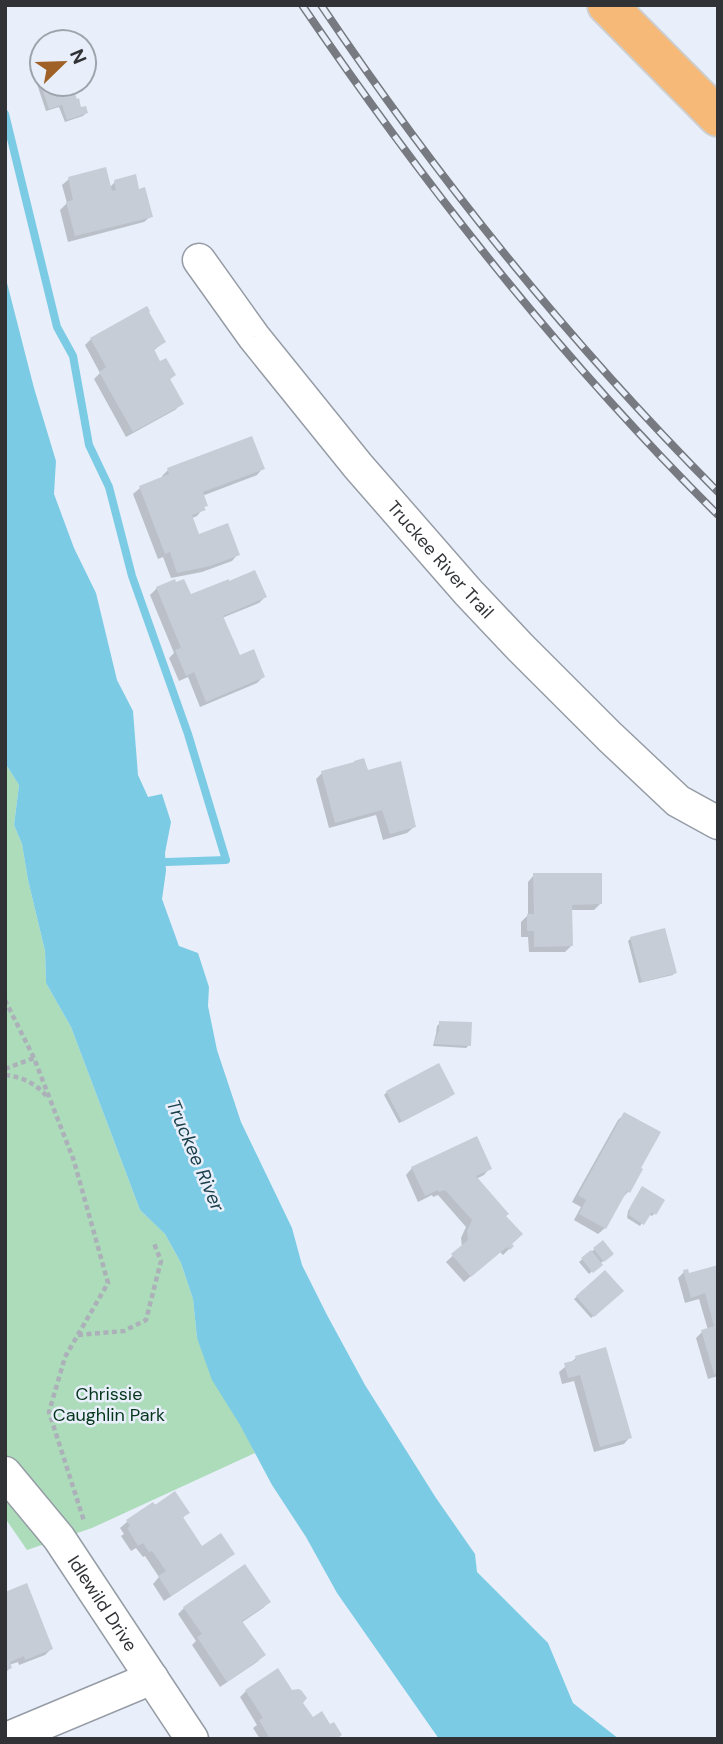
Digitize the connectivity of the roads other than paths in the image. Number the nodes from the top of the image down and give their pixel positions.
1 (607, 5) edge
2 (718, 117) edge
3 (199, 260) dead end
4 (718, 823) edge
5 (5, 1473) edge
6 (152, 1678) junction
7 (6, 1739) edge
8 (192, 1739) edge

1 - 2 main road
3 - 4 street, Truckee River Trail
5 - 6 street, Idlewild Drive
6 - 7 street
6 - 8 street, Idlewild Drive

